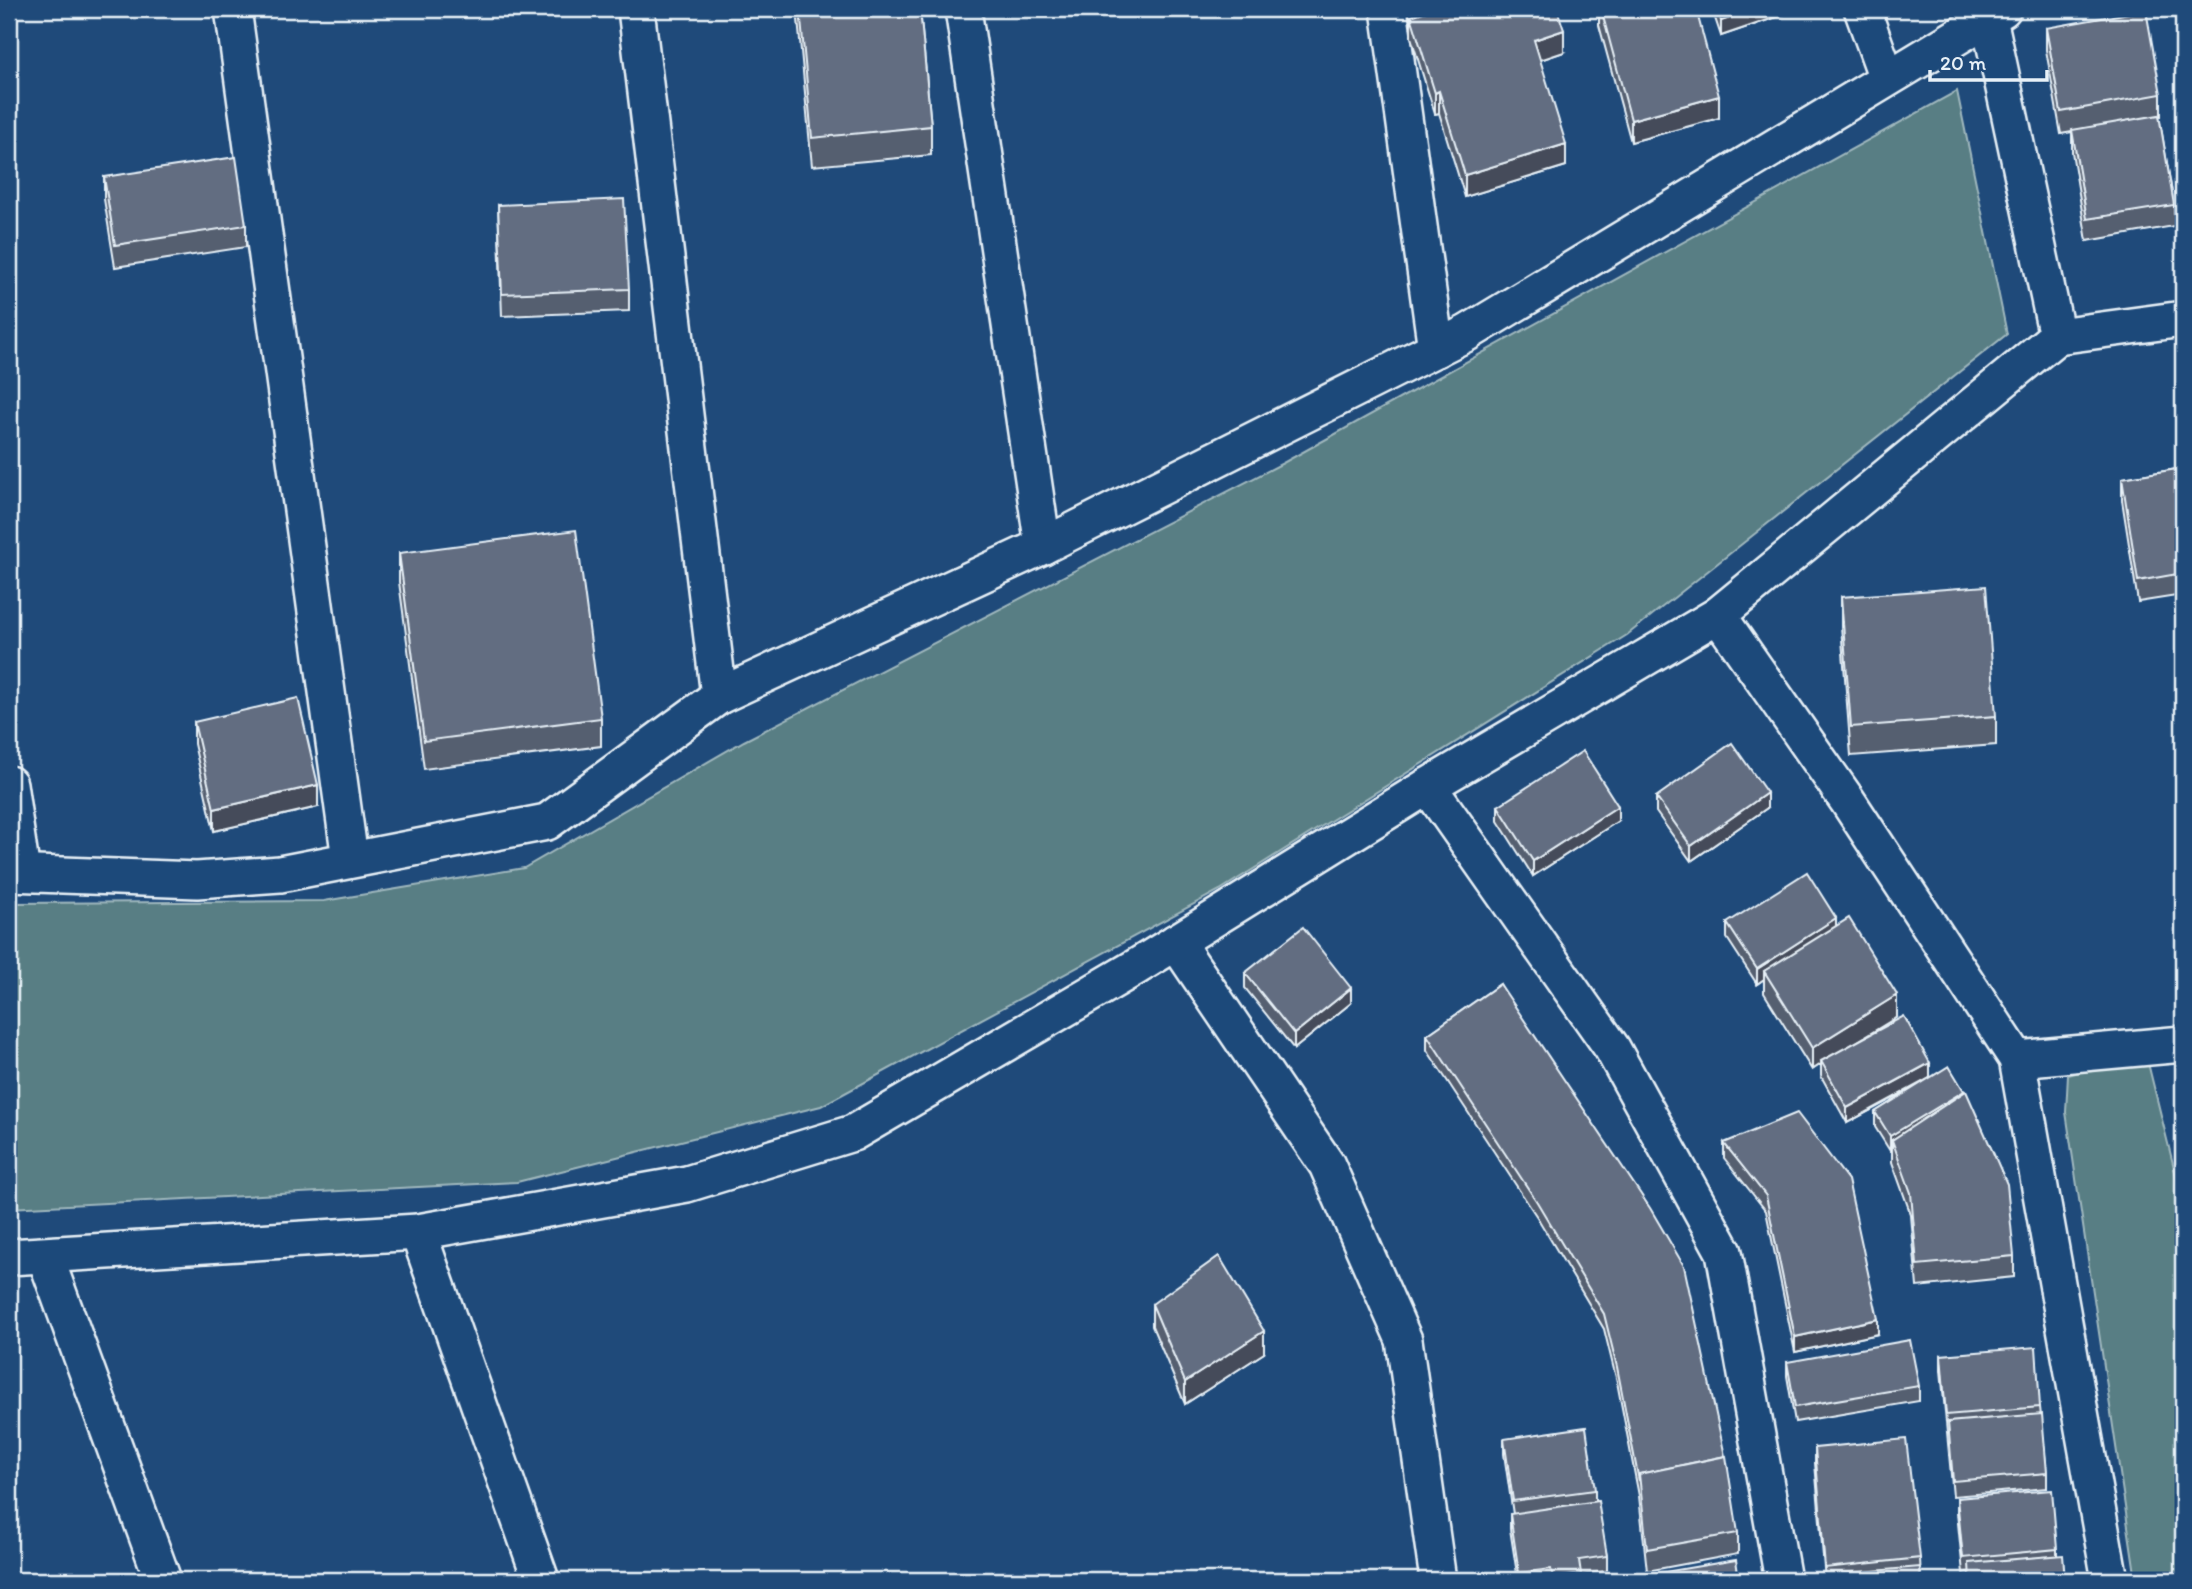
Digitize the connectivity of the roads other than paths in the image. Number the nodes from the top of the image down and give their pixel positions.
1 (233, 9) edge
2 (636, 9) edge
3 (963, 9) edge
4 (1862, 9) edge
5 (1993, 11) edge
6 (1400, 26) edge
7 (1887, 78) junction
8 (2183, 319) edge
9 (2057, 336) junction
10 (1436, 349) junction
11 (1043, 546) junction
12 (1718, 615) junction
13 (719, 696) junction
14 (9, 784) edge
15 (1428, 786) junction
16 (350, 859) junction
17 (15, 873) edge
18 (1177, 942) junction
19 (2183, 1044) edge
20 (2017, 1059) junction
21 (418, 1232) junction
22 (46, 1256) junction
23 (9, 1257) edge
24 (163, 1580) edge
25 (541, 1580) edge
26 (1438, 1580) edge
27 (1783, 1580) edge
28 (2110, 1580) edge

1 - 16 street
2 - 13 street
3 - 11 street
4 - 7 street
5 - 7 street
5 - 9 street
6 - 10 street
7 - 10 street
8 - 9 street
9 - 12 street
10 - 11 street
11 - 13 street
12 - 15 street
12 - 20 street
13 - 16 street
14 - 17 street
15 - 18 street
15 - 27 street
16 - 17 street
18 - 21 street
18 - 26 street
19 - 20 street
20 - 28 street
21 - 22 street
21 - 25 street
22 - 23 street
22 - 24 street

